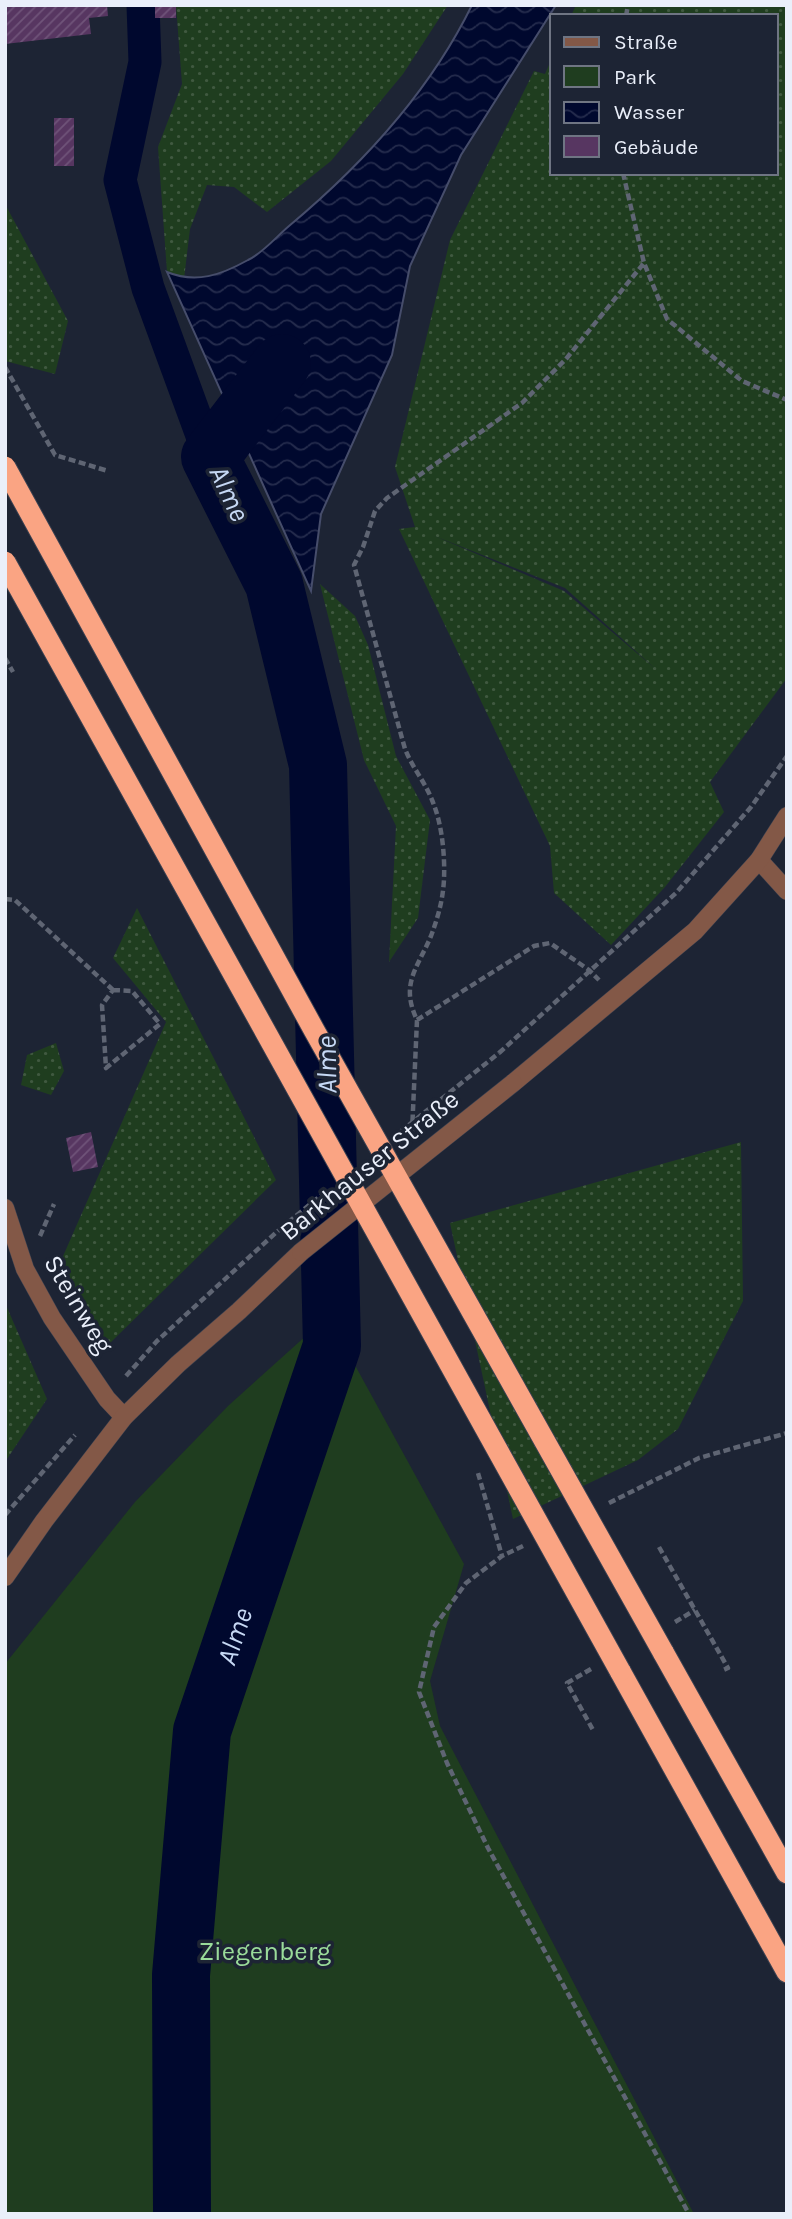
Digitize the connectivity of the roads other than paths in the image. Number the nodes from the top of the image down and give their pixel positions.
1 (5, 467) edge
2 (5, 562) edge
3 (787, 816) edge
4 (759, 860) junction
5 (787, 891) edge
6 (5, 1208) edge
7 (124, 1417) junction
8 (5, 1577) edge
9 (787, 1873) edge
10 (787, 1972) edge

1 - 9 highway, bridge
2 - 10 highway, bridge
3 - 4 street, Barkhauser Straße
4 - 5 street
4 - 7 street, Barkhauser Straße, bridge
6 - 7 street, Steinweg
7 - 8 street, Barkhauser Straße

